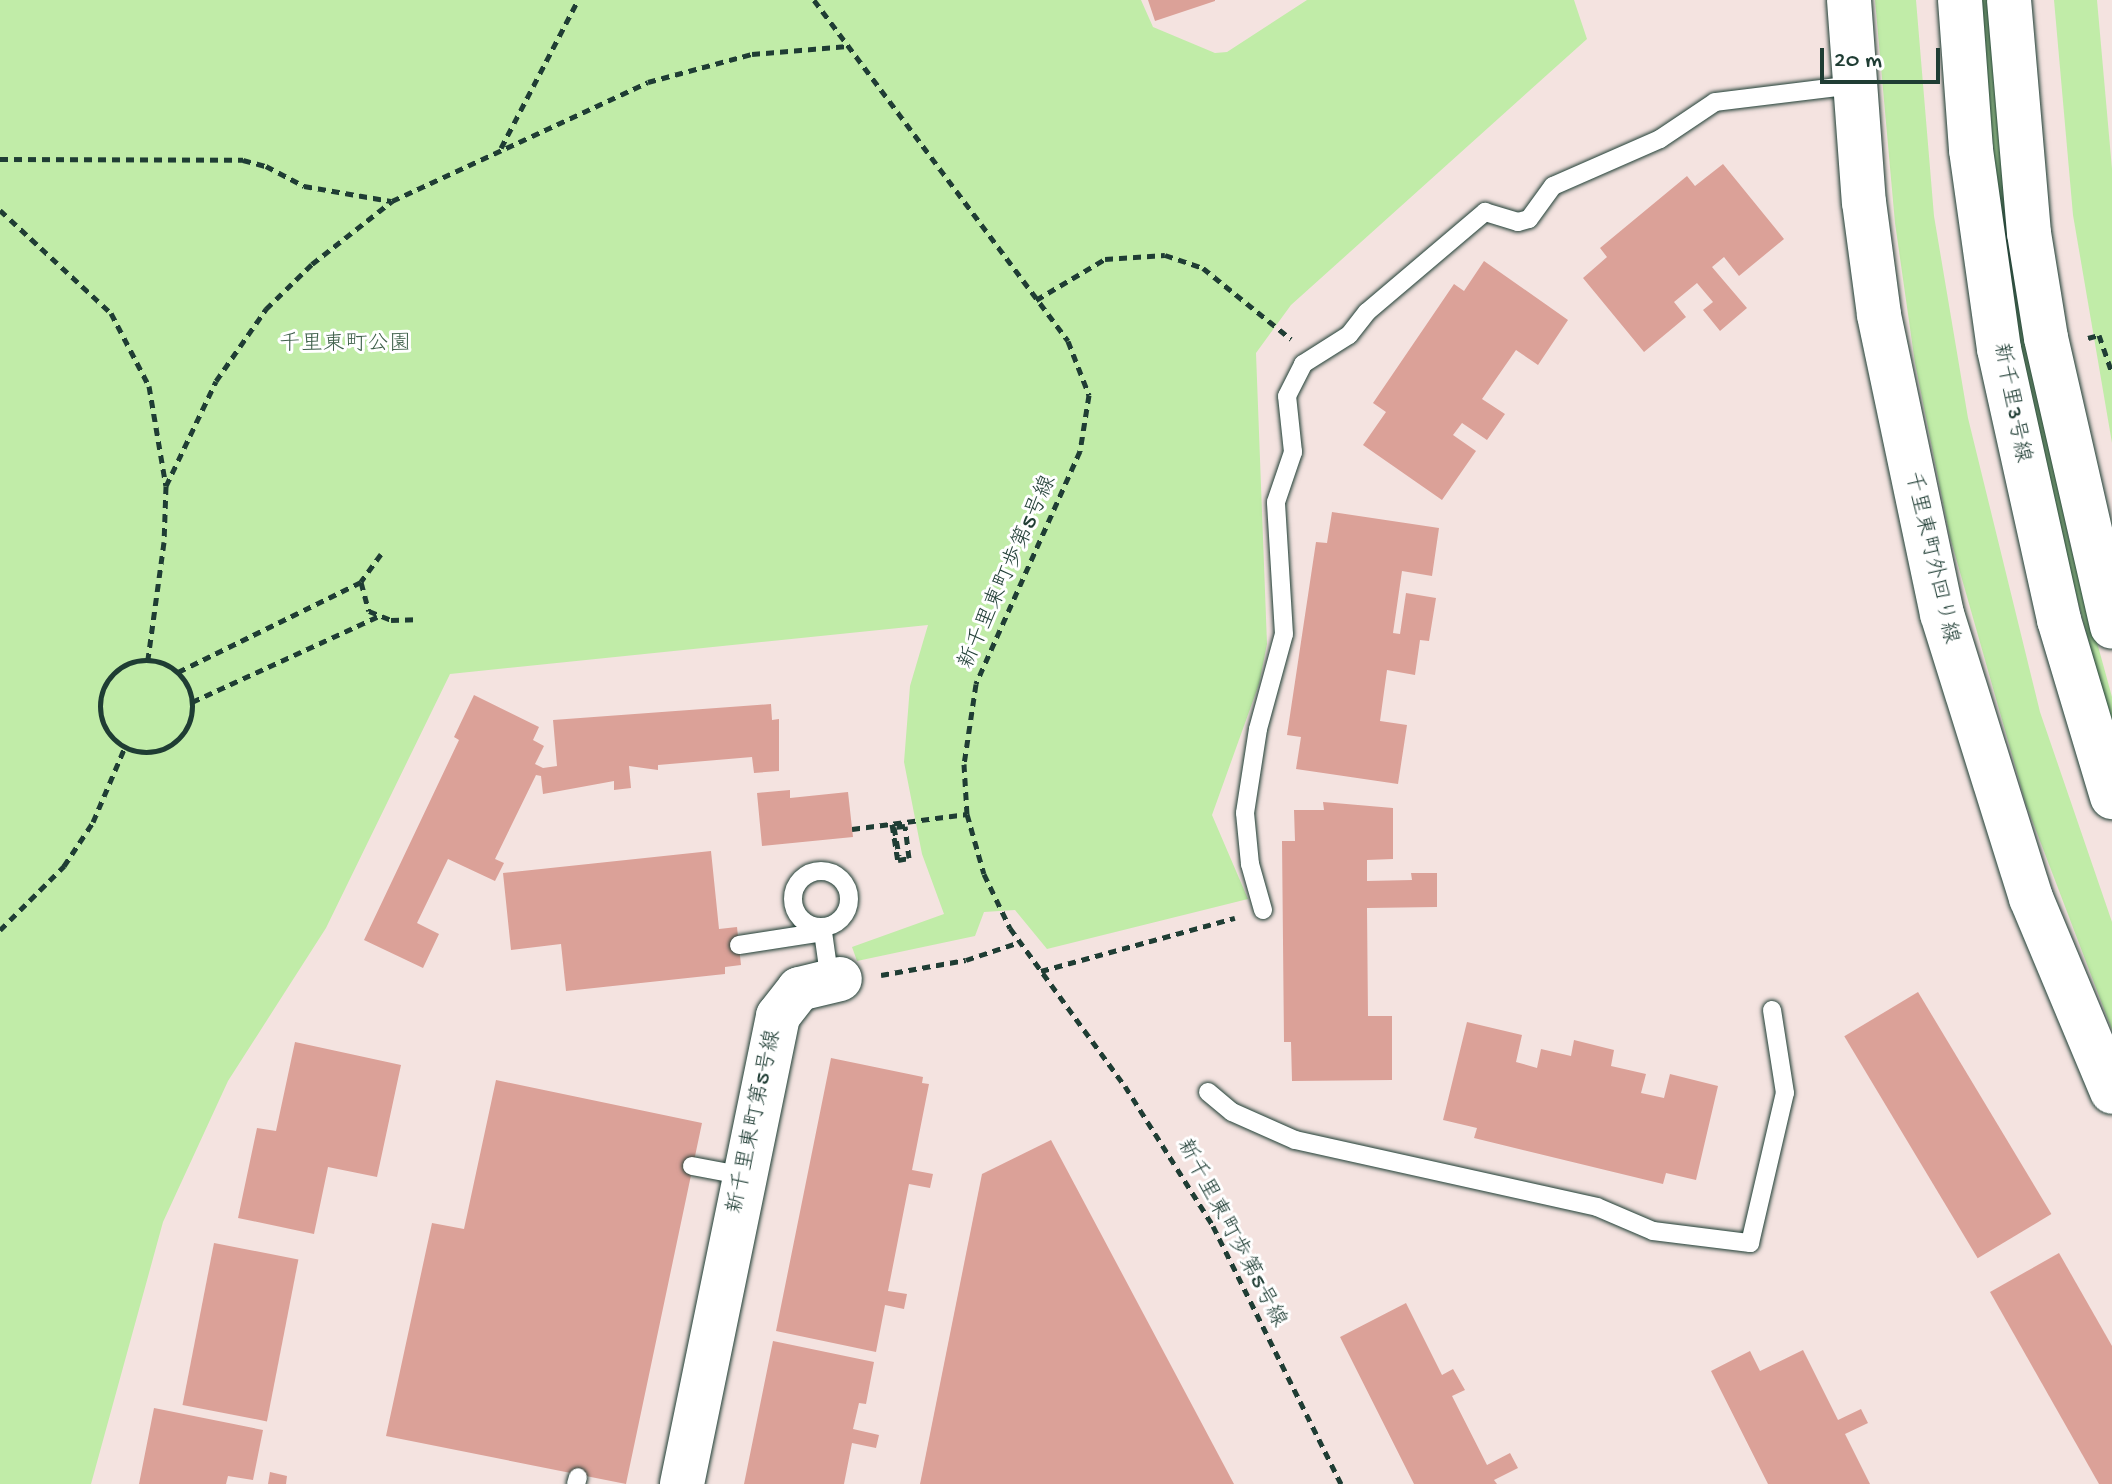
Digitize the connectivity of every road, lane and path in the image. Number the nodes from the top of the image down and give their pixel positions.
1 (578, 0) edge
2 (814, 0) edge
3 (1849, 0) edge
4 (1960, 0) edge
5 (2009, 0) edge
6 (848, 46) junction
7 (1853, 85) junction
8 (501, 148) junction
9 (0, 159) edge
10 (392, 201) junction
11 (0, 210) edge
12 (1036, 300) junction
13 (2101, 342) dead end
14 (1309, 356) junction
15 (2112, 372) edge
16 (166, 486) junction
17 (381, 554) dead end
18 (361, 582) junction
19 (377, 617) junction
20 (416, 619) dead end
21 (2112, 627) edge
22 (148, 659) junction
23 (178, 672) junction
24 (192, 702) junction
25 (125, 747) junction
26 (2112, 797) edge
27 (967, 814) junction
28 (892, 824) junction
29 (852, 829) dead end
30 (899, 856) dead end
31 (1263, 910) joint
32 (0, 930) edge
33 (1020, 942) junction
34 (739, 945) dead end
35 (1041, 971) junction
36 (835, 981) junction
37 (1772, 1010) dead end
38 (1208, 1092) dead end
39 (2112, 1092) edge
40 (692, 1166) dead end
41 (745, 1176) junction
42 (682, 1484) edge
43 (1341, 1484) edge

1 - 8 path
2 - 6 path, 新千里東町歩第5号線
3 - 7 street, 千里東町外回り線
4 - 26 street, 新千里3号線
5 - 21 street
6 - 8 path
6 - 12 path, 新千里東町歩第5号線
7 - 14 lane
7 - 39 street, 千里東町外回り線
8 - 10 path
9 - 10 path
10 - 16 path
11 - 16 path
12 - 14 path
12 - 27 path, 新千里東町歩第5号線
13 - 15 path
14 - 31 lane
16 - 22 path
17 - 18 path
18 - 19 path
18 - 23 path
19 - 20 path
19 - 24 path
22 - 23 path
22 - 25 path
23 - 24 path
24 - 25 path
25 - 32 path
27 - 28 path
27 - 33 path, 新千里東町歩第5号線
28 - 29 path
28 - 30 path
31 - 35 path
33 - 35 path, 新千里東町歩第5号線
33 - 36 path
34 - 36 lane
35 - 43 path, 新千里東町歩第5号線
36 - 41 street, 新千里東町第5号線
37 - 38 lane
40 - 41 lane
41 - 42 street, 新千里東町第5号線

